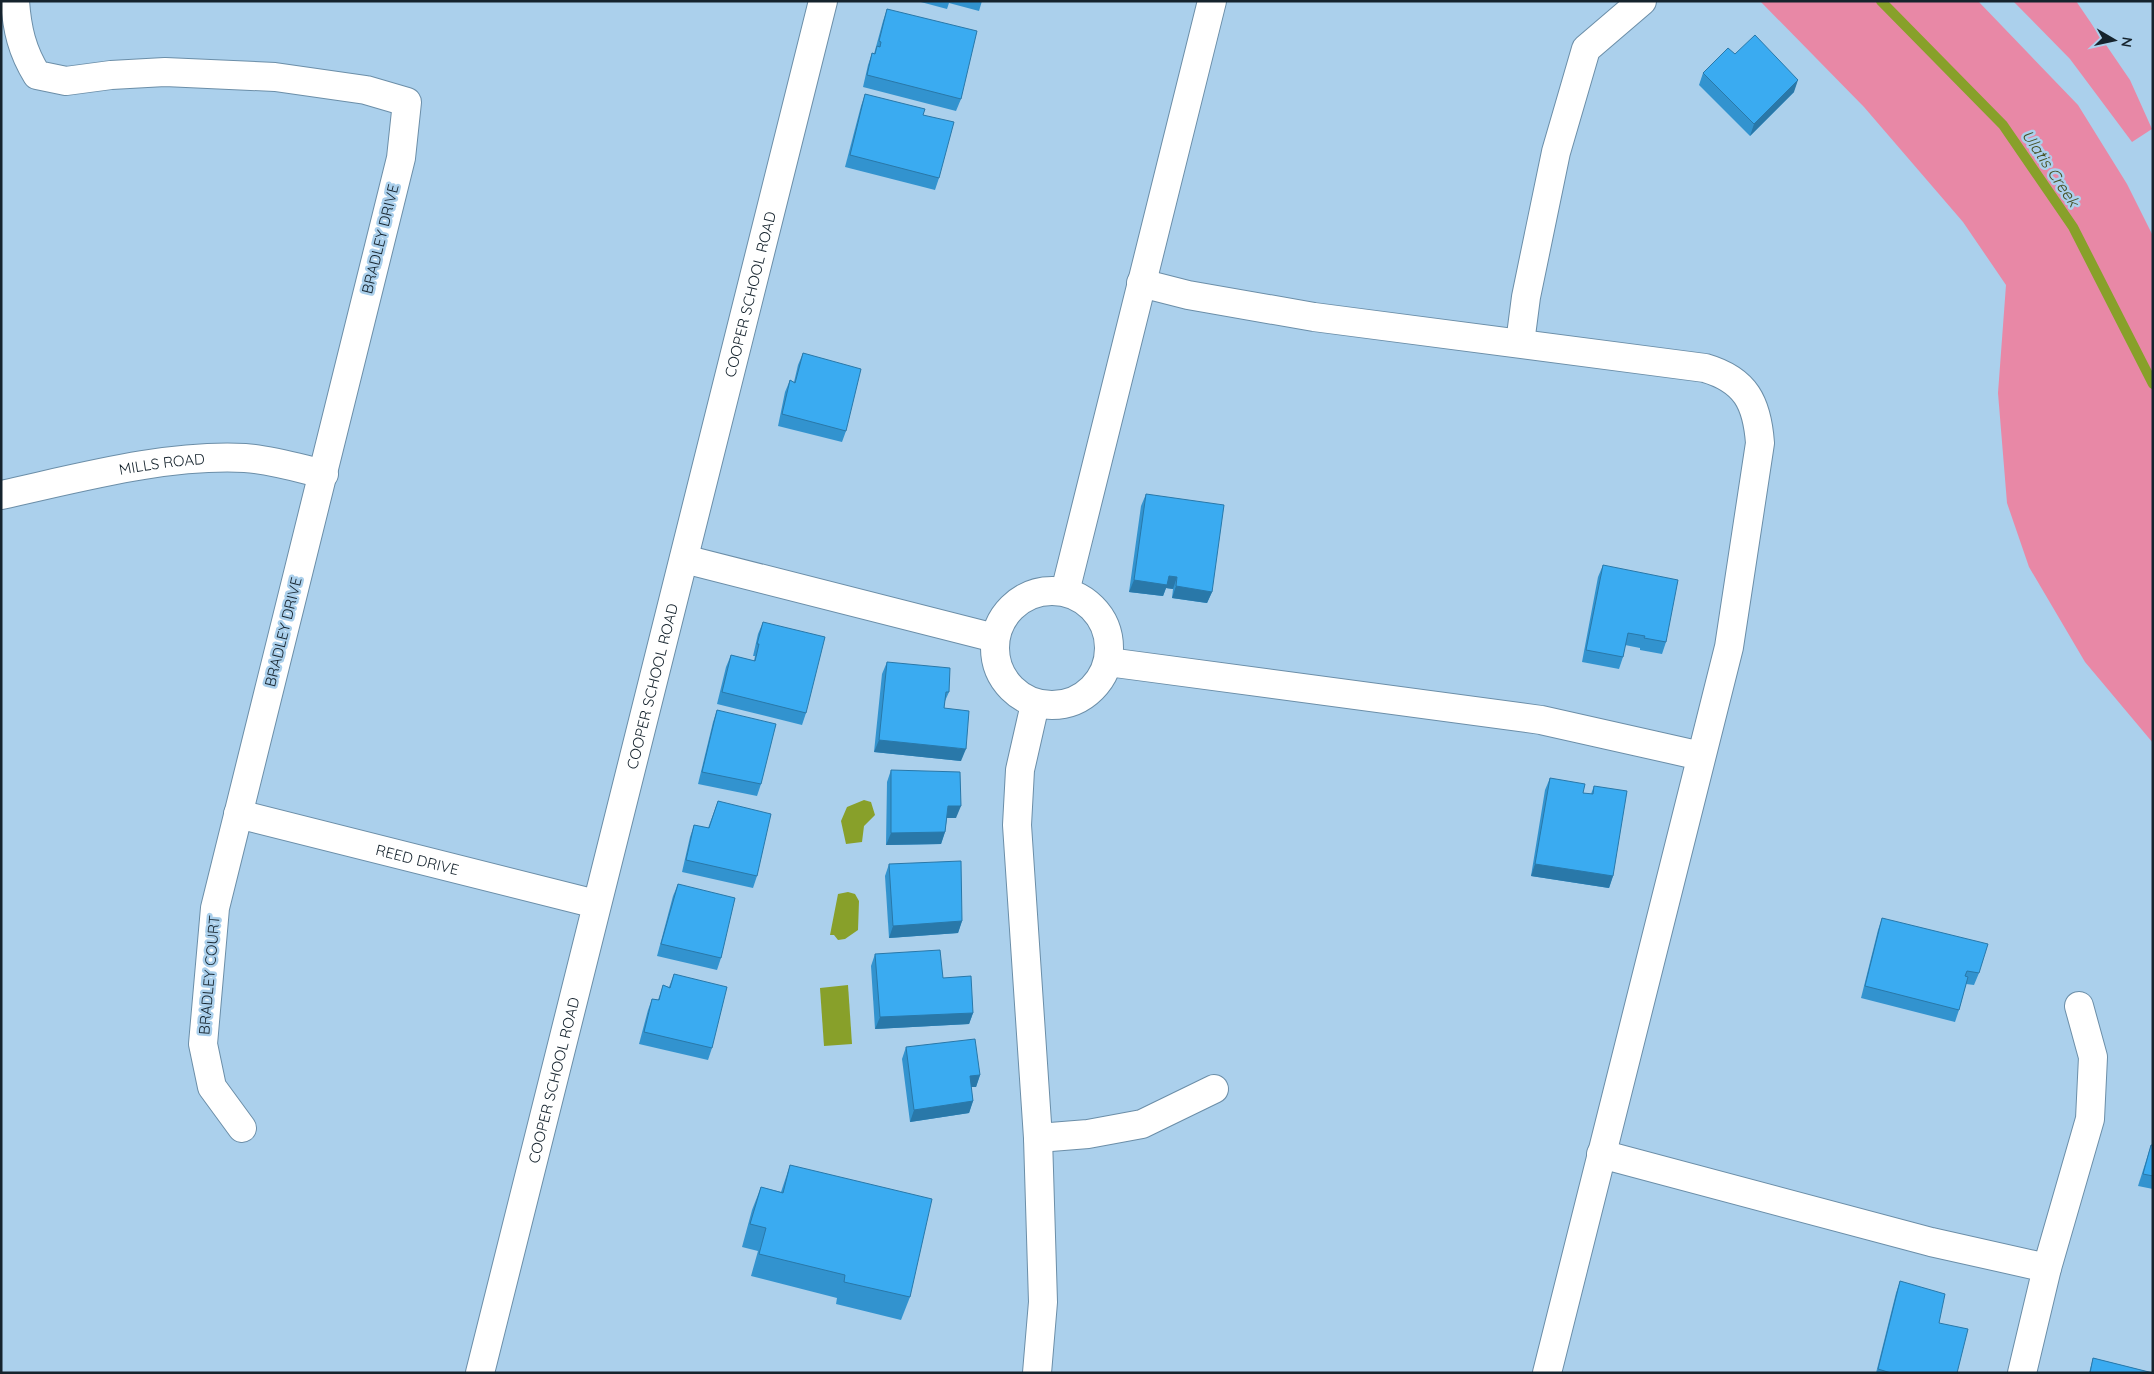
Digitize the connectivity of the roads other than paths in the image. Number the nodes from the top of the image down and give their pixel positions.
1 (14, 1) edge
2 (823, 1) edge
3 (1212, 1) edge
4 (1642, 1) edge
5 (1141, 283) junction
6 (1520, 343) junction
7 (324, 474) junction
8 (1, 495) edge
9 (684, 559) junction
10 (1064, 592) junction
11 (995, 638) junction
12 (1108, 662) junction
13 (1035, 704) junction
14 (1701, 756) junction
15 (238, 814) junction
16 (596, 904) junction
17 (2079, 1006) dead end
18 (1214, 1089) dead end
19 (242, 1128) dead end
20 (1038, 1138) junction
21 (1601, 1154) junction
22 (2047, 1268) junction
23 (480, 1373) edge
24 (1037, 1373) edge
25 (1547, 1373) edge
26 (2022, 1373) edge

1 - 7 street, BRADLEY DRIVE
2 - 9 street, COOPER SCHOOL ROAD
3 - 5 street
4 - 6 street
5 - 6 street
5 - 10 street
6 - 14 street
7 - 8 street, MILLS ROAD
7 - 15 street, BRADLEY DRIVE
9 - 11 street
9 - 16 street, COOPER SCHOOL ROAD
10 - 11 street
10 - 12 street
11 - 13 street
12 - 13 street
12 - 14 street
13 - 20 street
14 - 21 street
15 - 16 street, REED DRIVE
15 - 19 street, BRADLEY COURT
16 - 23 street, COOPER SCHOOL ROAD
17 - 22 street
18 - 20 street
20 - 24 street
21 - 22 street
21 - 25 street
22 - 26 street

